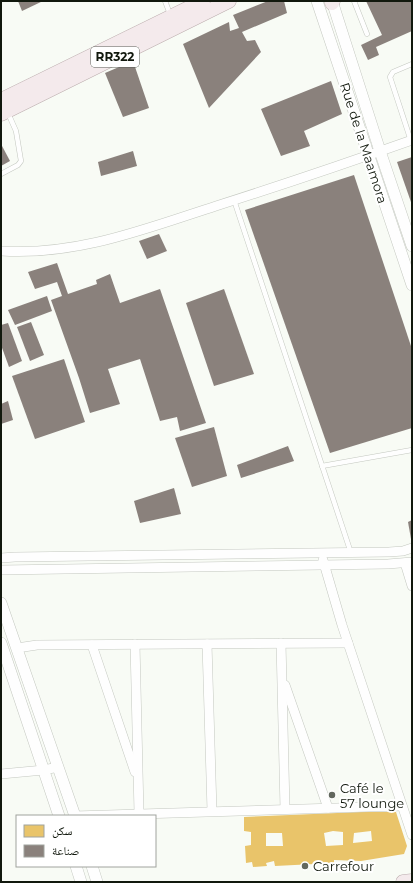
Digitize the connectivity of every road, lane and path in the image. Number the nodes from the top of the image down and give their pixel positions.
1 (164, 1) edge
2 (203, 1) edge
3 (229, 1) edge
4 (317, 1) edge
5 (354, 1) edge
6 (332, 2) edge
7 (170, 17) junction
8 (367, 34) dead end
9 (412, 64) edge
10 (3, 108) edge
11 (411, 140) edge
12 (380, 151) junction
13 (368, 155) junction
14 (1, 174) edge
15 (234, 200) junction
16 (412, 246) edge
17 (1, 251) edge
18 (410, 273) edge
19 (412, 285) edge
20 (412, 450) edge
21 (322, 466) junction
22 (412, 548) edge
23 (320, 553) junction
24 (351, 553) junction
25 (1, 558) edge
26 (408, 562) edge
27 (324, 565) junction
28 (1, 570) edge
29 (412, 586) edge
30 (1, 603) edge
31 (1, 642) edge
32 (15, 643) junction
33 (282, 643) junction
34 (348, 643) junction
35 (136, 644) junction
36 (207, 644) junction
37 (92, 645) junction
38 (282, 676) junction
39 (34, 696) junction
40 (21, 701) junction
41 (58, 767) junction
42 (44, 770) junction
43 (1, 774) edge
44 (138, 781) junction
45 (402, 806) junction
46 (328, 808) junction
47 (285, 809) junction
48 (212, 811) junction
49 (139, 813) junction
50 (59, 815) edge
51 (74, 815) edge
52 (96, 815) edge
53 (412, 835) edge
54 (76, 867) edge
55 (92, 867) edge
56 (412, 881) edge
57 (81, 882) edge
58 (97, 882) edge
59 (403, 882) edge

1 - 7 lane
2 - 7 main road, RR322
3 - 10 main road, RR322
4 - 13 street, Rue de la Maamora
5 - 8 lane
6 - 12 street, Rue de la Maamora
7 - 10 main road, RR322
9 - 11 lane
10 - 14 lane
11 - 12 street
12 - 13 street
12 - 16 street, Rue de la Maamora
13 - 15 street
13 - 18 street, Rue de la Maamora
15 - 17 street
15 - 21 lane
18 - 19 street, Rue de la Maamora
20 - 21 lane
21 - 24 lane
22 - 24 street
23 - 24 street
23 - 25 street
23 - 27 street
26 - 27 street
26 - 29 street
27 - 28 street
27 - 34 street
30 - 32 street
31 - 32 street
31 - 40 street
32 - 37 street
32 - 39 street
33 - 34 street
33 - 36 street
33 - 38 street
34 - 45 street
35 - 36 street
35 - 37 street
35 - 44 street
36 - 48 street
37 - 44 street
38 - 46 street
38 - 47 street
39 - 40 street
39 - 41 street
40 - 42 street
41 - 42 street
41 - 51 street
42 - 43 street
42 - 50 street
44 - 49 street
45 - 46 street
45 - 53 street
46 - 47 street
47 - 48 street
48 - 49 street
49 - 52 street
54 - 57 street
55 - 58 street
56 - 59 main road

